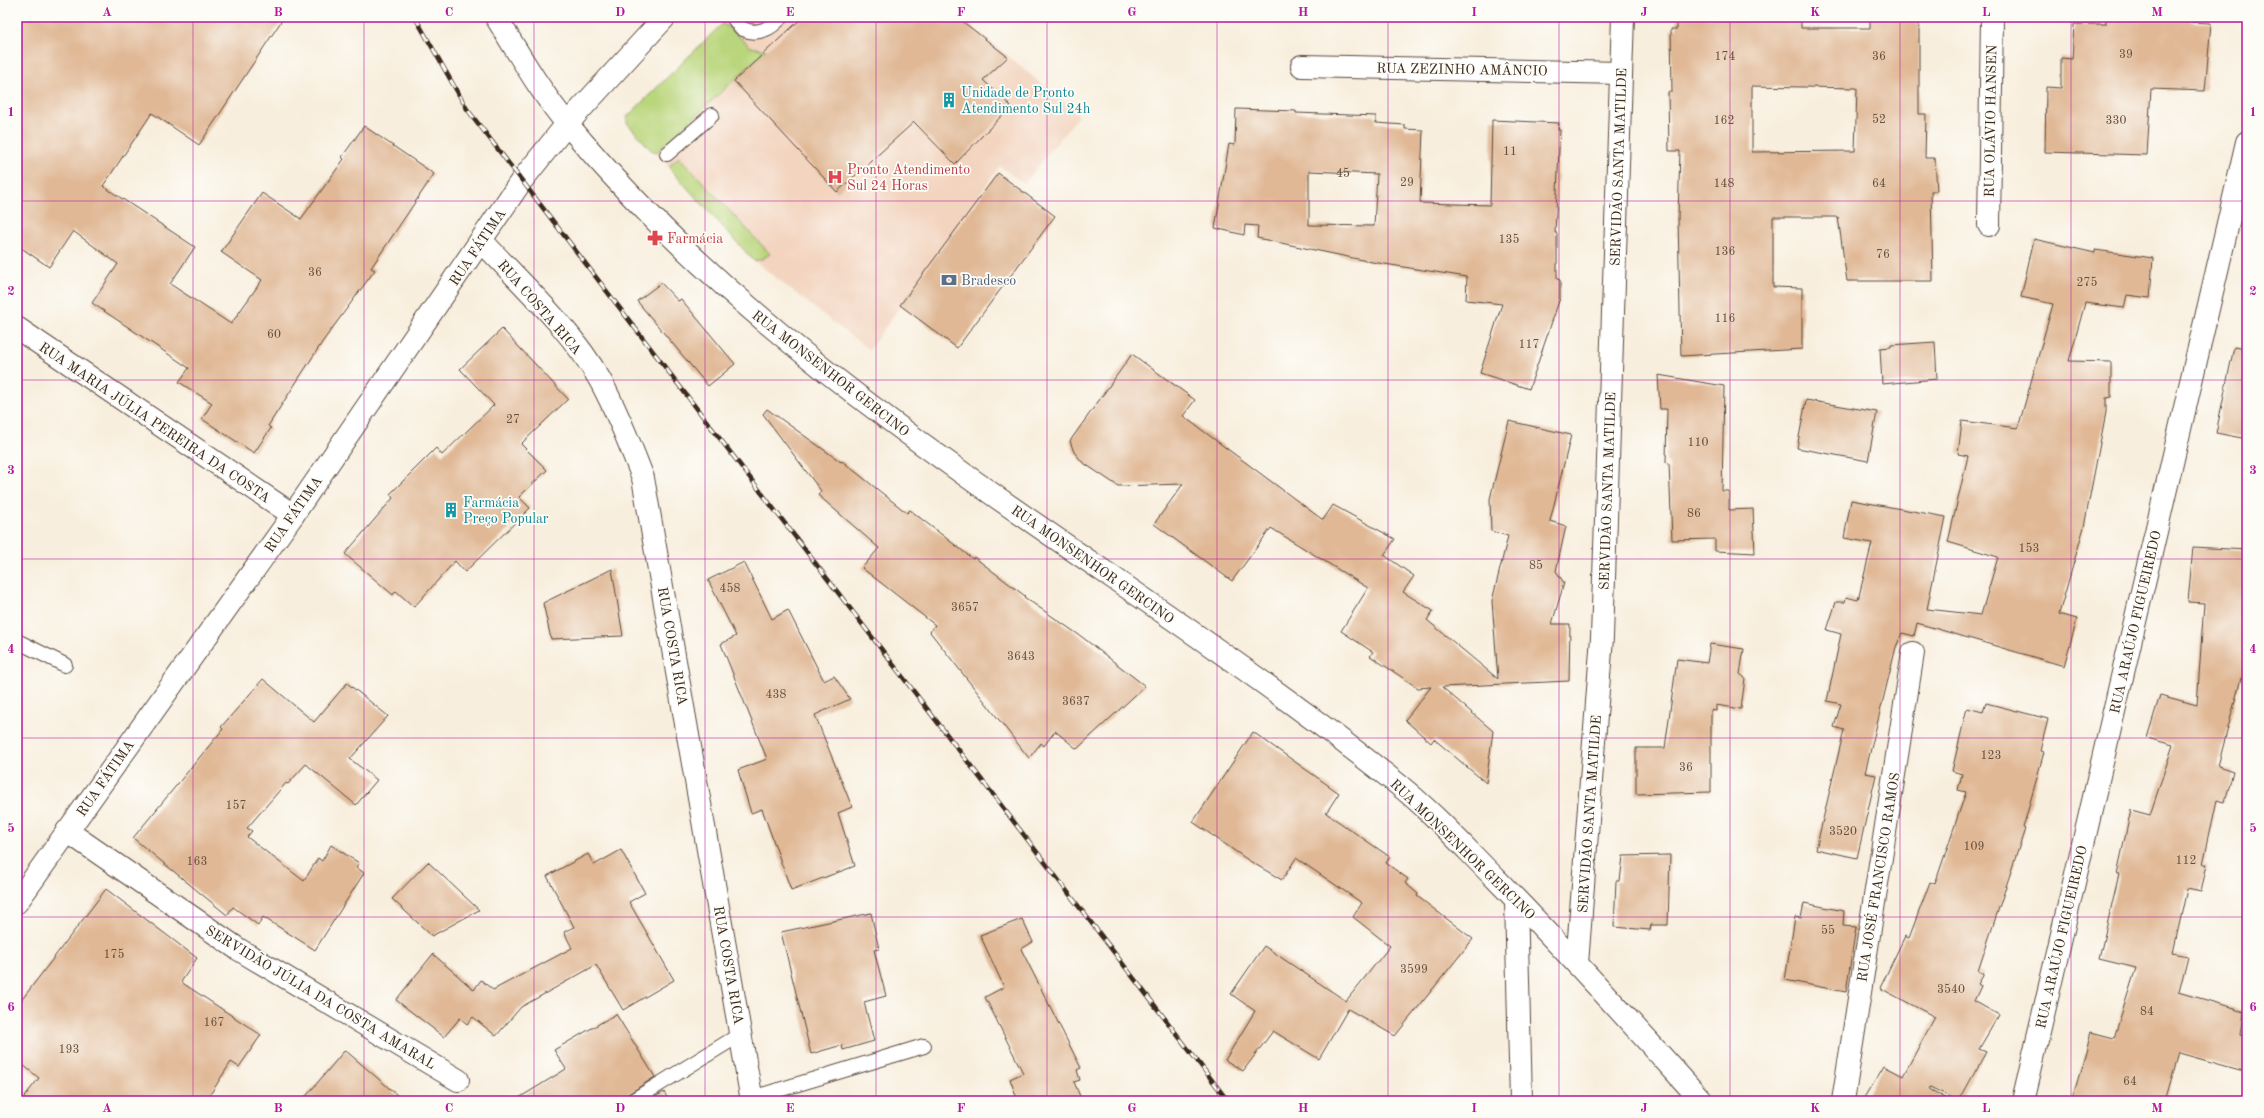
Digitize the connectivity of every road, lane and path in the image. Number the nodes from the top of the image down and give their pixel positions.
1 (496, 17) edge
2 (665, 17) edge
3 (732, 17) edge
4 (781, 17) edge
5 (1623, 17) edge
6 (1992, 17) edge
7 (1302, 66) dead end
8 (1621, 73) junction
9 (712, 115) dead end
10 (567, 124) junction
11 (2247, 142) edge
12 (667, 154) dead end
13 (1989, 225) dead end
14 (481, 240) junction
15 (17, 328) edge
16 (293, 515) junction
17 (17, 641) edge
18 (1913, 653) dead end
19 (65, 665) dead end
20 (67, 831) junction
21 (1516, 900) junction
22 (17, 902) edge
23 (1577, 964) junction
24 (741, 1034) junction
25 (924, 1046) dead end
26 (458, 1080) dead end
27 (752, 1100) edge
28 (632, 1101) edge
29 (1521, 1101) edge
30 (1702, 1101) edge
31 (1844, 1101) edge
32 (2023, 1101) edge

1 - 10 street, RUA MONSENHOR GERCINO
2 - 10 street, RUA FÁTIMA
3 - 4 lane
5 - 8 street, SERVIDÃO SANTA MATILDE
6 - 13 street, RUA OLÁVIO HANSEN
7 - 8 street, RUA ZEZINHO AMÂNCIO
8 - 23 street, SERVIDÃO SANTA MATILDE
9 - 12 lane
10 - 14 street, RUA FÁTIMA
10 - 21 street, RUA MONSENHOR GERCINO
11 - 32 street, RUA ARAÚJO FIGUEIREDO
14 - 16 street, RUA FÁTIMA
14 - 24 street, RUA COSTA RICA
15 - 16 street, RUA MARIA JÚLIA PEREIRA DA COSTA
16 - 20 street, RUA FÁTIMA
17 - 19 lane
18 - 31 street, RUA JOSÉ FRANCISCO RAMOS
20 - 22 street, RUA FÁTIMA
20 - 26 street, SERVIDÃO JÚLIA DA COSTA AMARAL
21 - 23 street, RUA MONSENHOR GERCINO
21 - 29 street
23 - 30 street, RUA MONSENHOR GERCINO
24 - 27 street, RUA COSTA RICA
24 - 28 lane
25 - 27 lane

